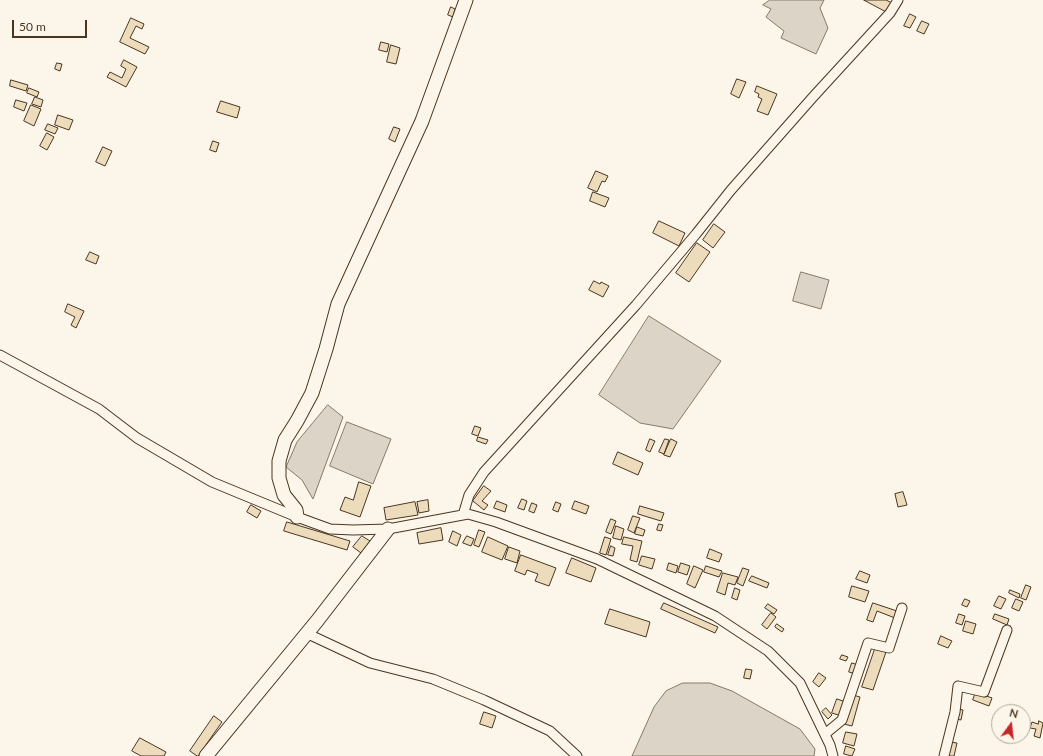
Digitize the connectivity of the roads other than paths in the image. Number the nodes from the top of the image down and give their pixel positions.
1 (466, 0) edge
2 (898, 0) edge
3 (0, 355) edge
4 (463, 515) junction
5 (297, 517) junction
6 (388, 529) junction
7 (902, 608) dead end
8 (1007, 630) dead end
9 (306, 633) junction
10 (825, 734) junction
11 (206, 756) edge
12 (578, 756) edge
13 (833, 756) edge
14 (944, 756) edge

1 - 5 street
2 - 4 street
3 - 5 street
4 - 6 street
4 - 10 street
5 - 6 street
6 - 9 street
7 - 10 street
8 - 14 street
9 - 11 street
9 - 12 street
10 - 13 street

